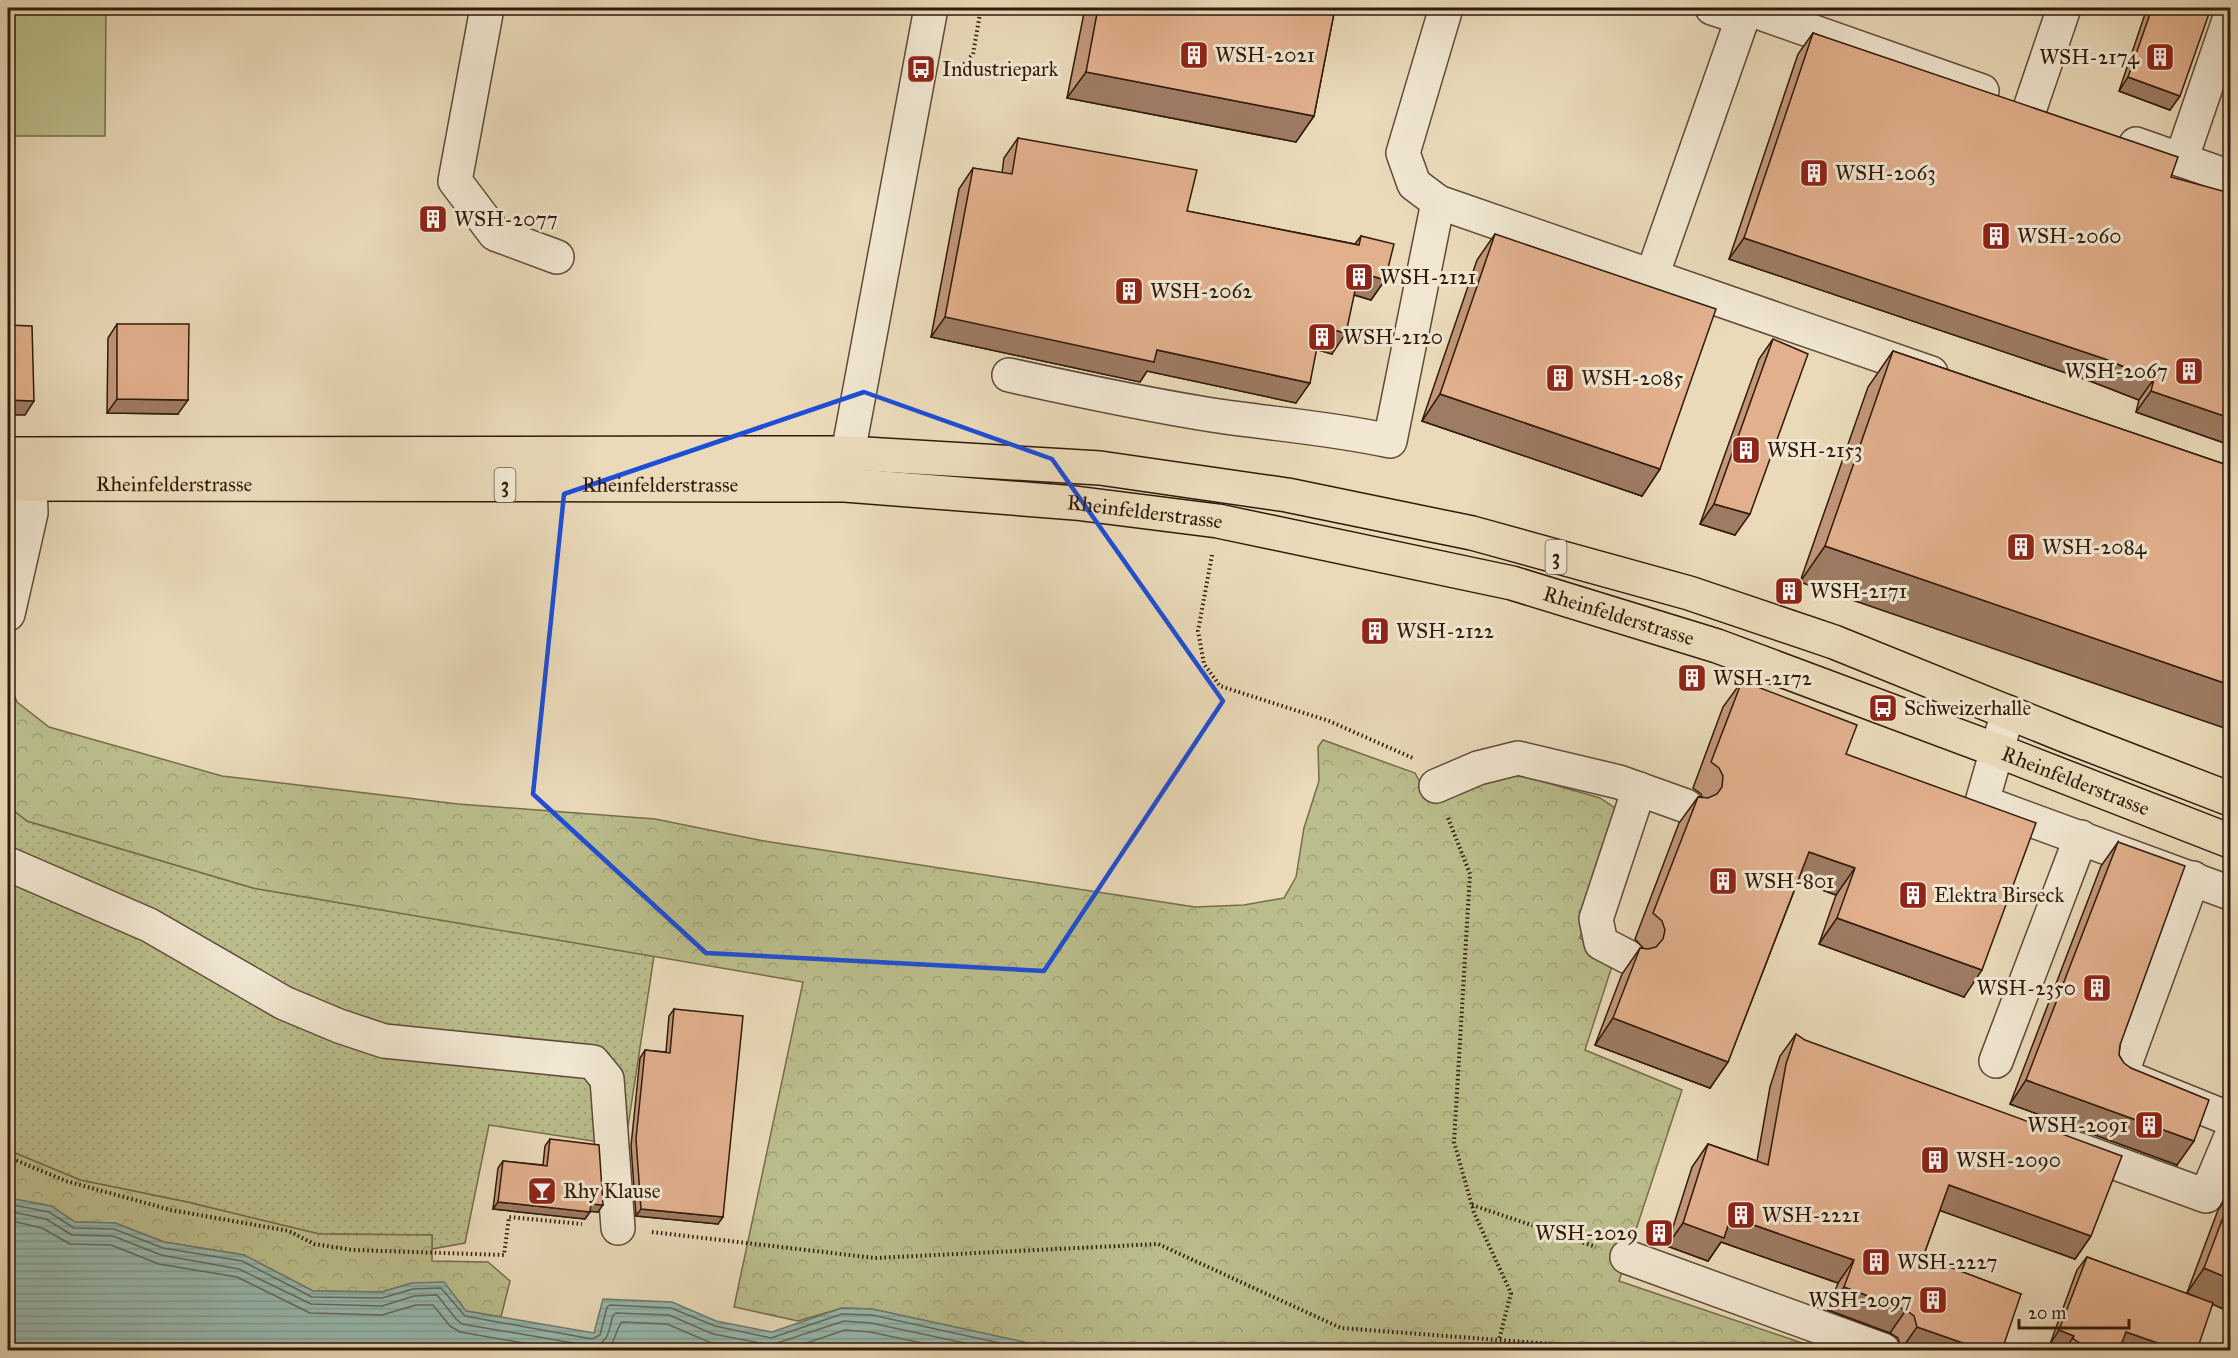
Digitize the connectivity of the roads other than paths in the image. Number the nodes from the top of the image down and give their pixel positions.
1 (487, 8) edge
2 (931, 8) edge
3 (1446, 8) edge
4 (1712, 8) edge
5 (2064, 8) edge
6 (1745, 11) edge
7 (2230, 17) edge
8 (2030, 108) junction
9 (2062, 119) edge
10 (2106, 134) edge
11 (2181, 160) junction
12 (2230, 177) edge
13 (1438, 202) junction
14 (557, 257) dead end
15 (1653, 276) junction
16 (1009, 375) dead end
17 (1956, 382) edge
18 (848, 453) junction
19 (8, 454) edge
20 (19, 484) edge
21 (844, 485) junction
22 (8, 614) edge
23 (2008, 712) junction
24 (1996, 750) junction
25 (1436, 786) road end
26 (1639, 789) junction
27 (2230, 799) edge
28 (1686, 806) dead end
29 (2081, 837) junction
30 (2230, 841) edge
31 (8, 864) edge
32 (2193, 878) junction
33 (2230, 893) edge
34 (1628, 957) dead end
35 (1996, 1061) dead end
36 (2230, 1119) edge
37 (2050, 1139) edge
38 (2230, 1139) edge
39 (618, 1228) road end
40 (1627, 1257) road end
41 (1883, 1350) edge

1 - 14 street
2 - 18 street
3 - 13 street
4 - 6 street
5 - 8 street
6 - 8 street
6 - 15 street
7 - 11 street
8 - 9 street
10 - 11 street
11 - 12 street
13 - 15 street
13 - 16 street
15 - 17 street
18 - 19 main road, Rheinfelderstrasse / 3
18 - 21 street
18 - 23 main road, Rheinfelderstrasse / 3
20 - 21 main road, Rheinfelderstrasse / 3
20 - 22 street
21 - 24 main road, Rheinfelderstrasse / 3
23 - 24 street
23 - 27 main road, Rheinfelderstrasse / 3
24 - 29 street
24 - 30 main road, Rheinfelderstrasse / 3
25 - 26 street
26 - 28 street
26 - 34 street
29 - 32 street
29 - 35 street
31 - 39 street
32 - 33 street
32 - 36 street
37 - 38 street
40 - 41 street

